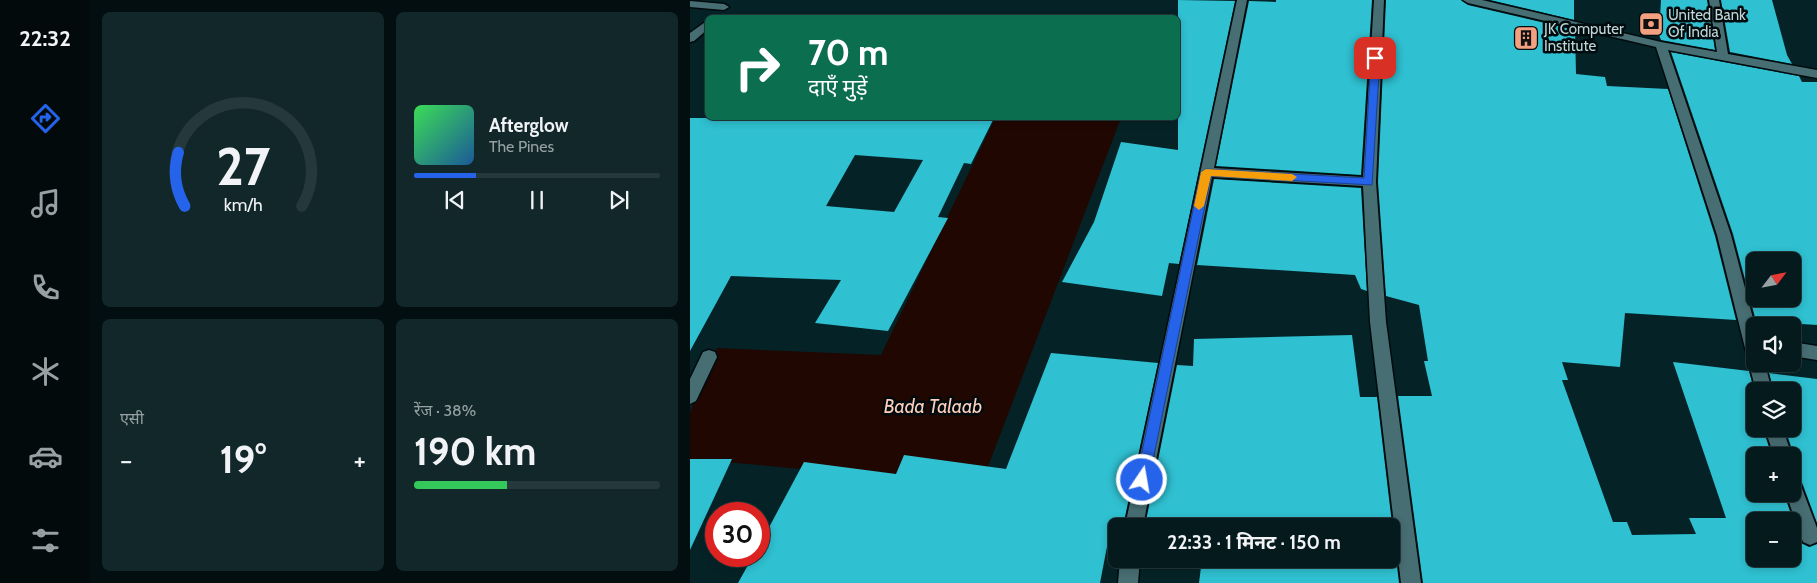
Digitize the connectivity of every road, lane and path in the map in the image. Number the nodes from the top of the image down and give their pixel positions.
1 (1242, 0) edge
2 (1379, 0) edge
3 (1468, 0) edge
4 (1714, 0) edge
5 (728, 3) edge
6 (690, 4) edge
7 (716, 15) edge
8 (705, 25) edge
9 (690, 39) edge
10 (1661, 45) junction
11 (1723, 56) junction
12 (1817, 74) edge
13 (1206, 172) junction
14 (1369, 182) junction
15 (1746, 317) edge
16 (1801, 350) edge
17 (1817, 353) edge
18 (709, 357) dead end
19 (690, 396) edge
20 (1798, 502) edge
21 (1136, 518) edge
22 (1810, 535) dead end
23 (1129, 568) edge
24 (1128, 583) edge
25 (1411, 583) edge

1 - 13 street
2 - 14 street
3 - 10 street
4 - 11 street
5 - 6 street
5 - 7 street
8 - 9 street
10 - 11 street
10 - 15 street
11 - 12 street
13 - 14 street
13 - 21 street
14 - 25 street
16 - 17 street
18 - 19 street
20 - 22 street
23 - 24 street

